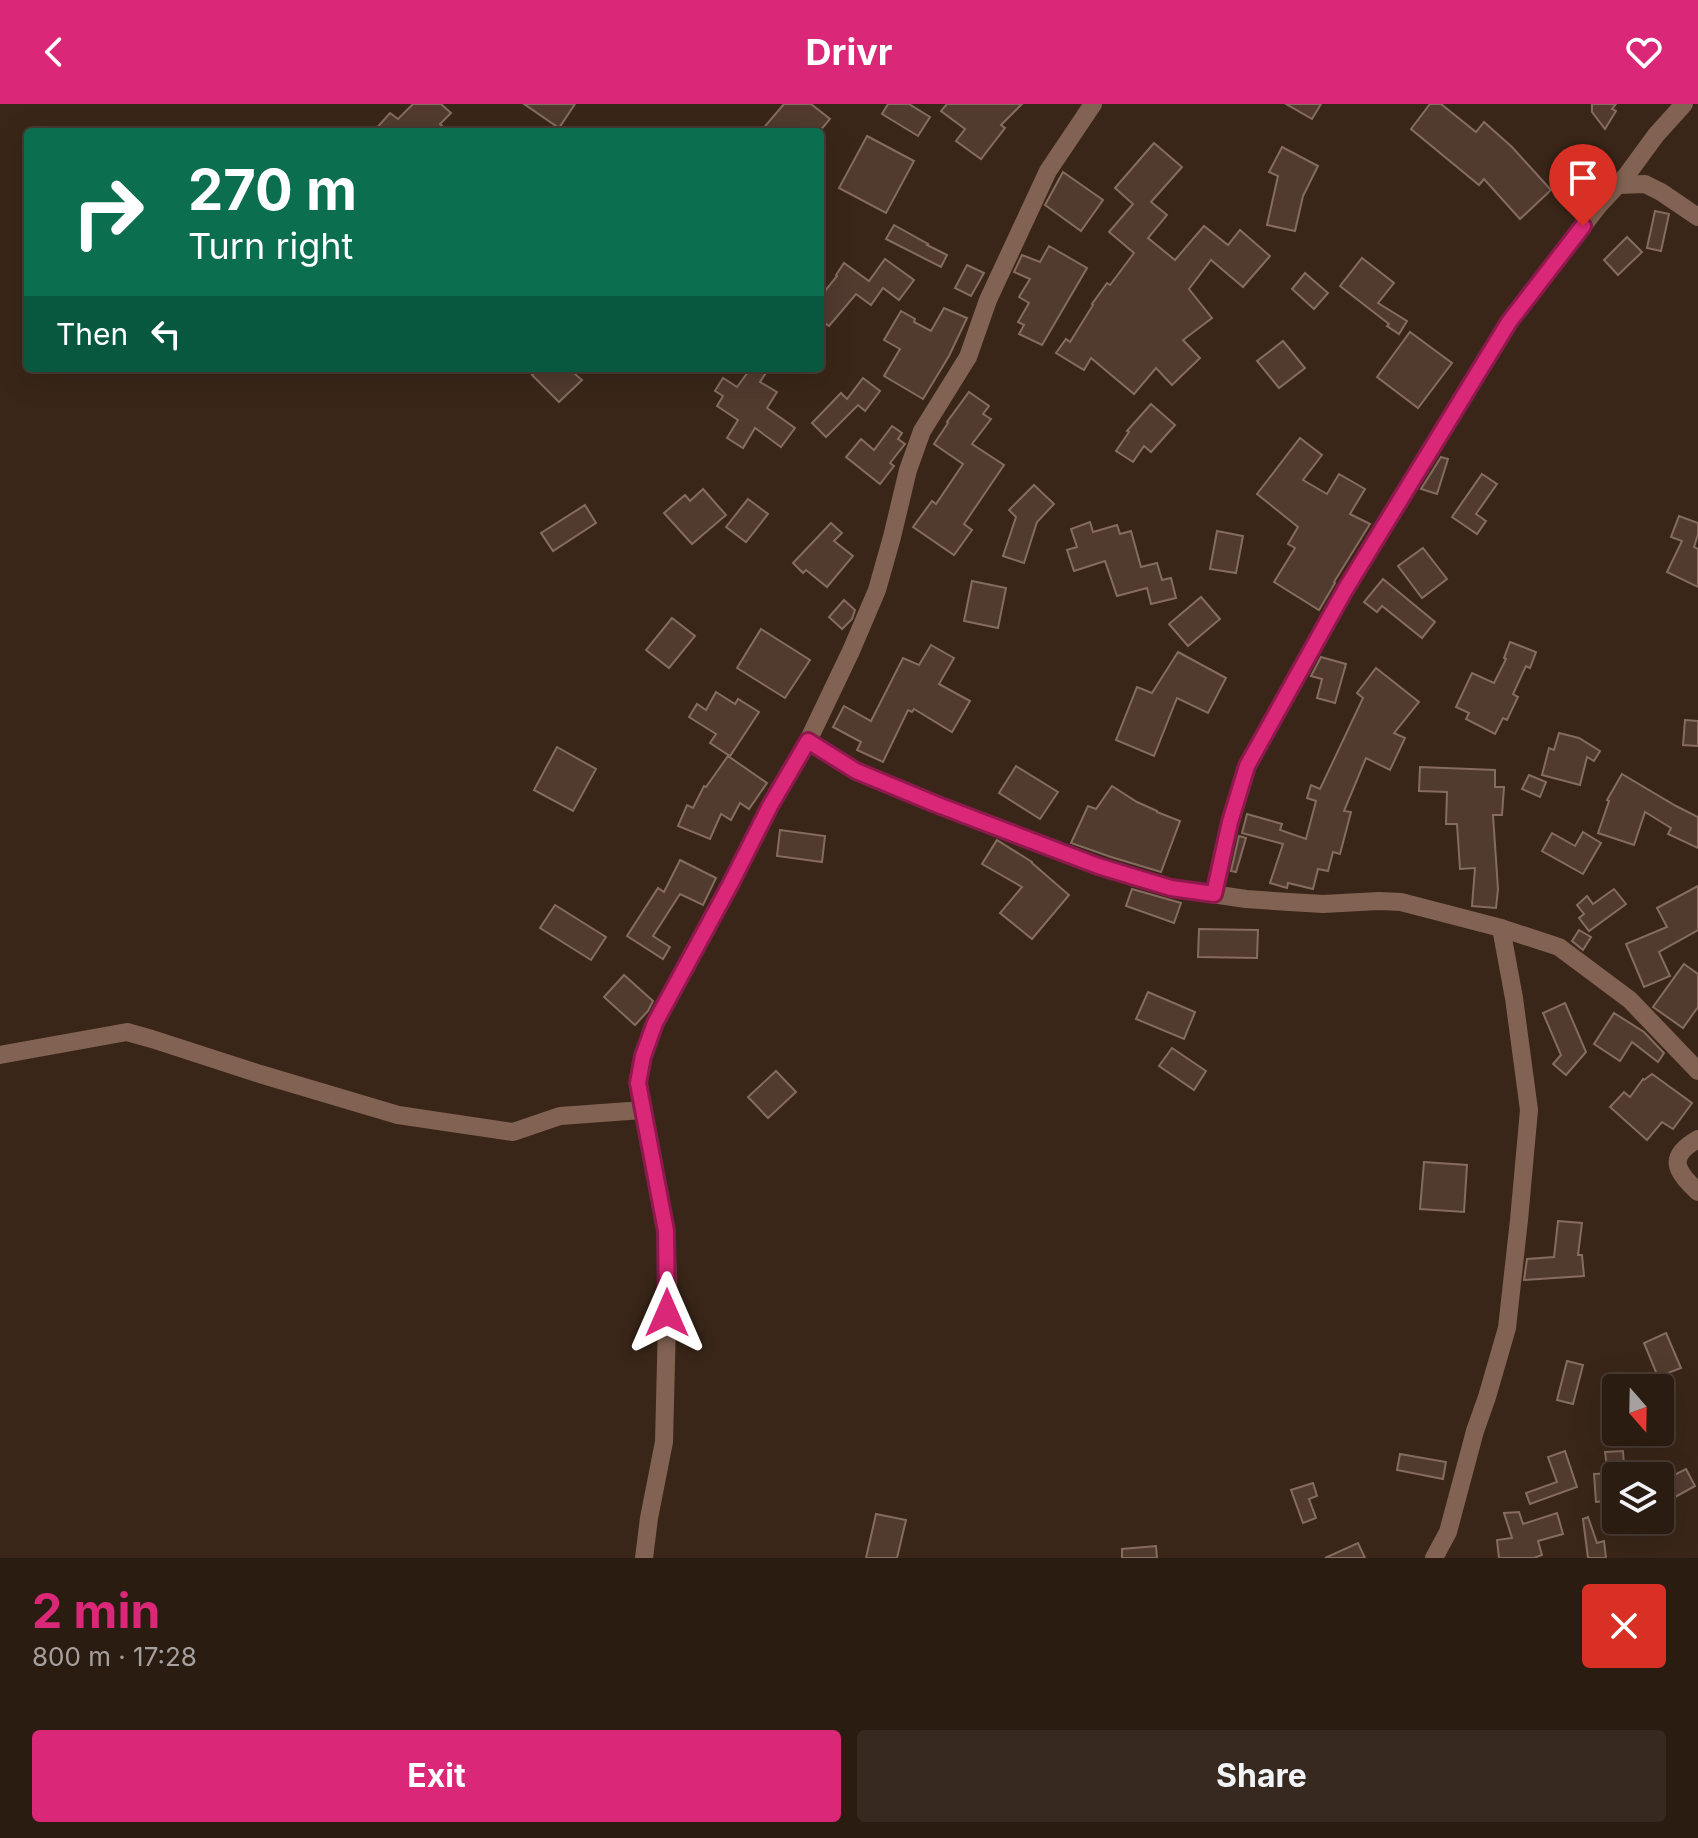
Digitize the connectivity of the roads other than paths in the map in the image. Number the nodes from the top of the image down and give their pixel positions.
1 (1093, 104) edge
2 (1684, 104) edge
3 (1617, 185) junction
4 (1698, 217) edge
5 (808, 741) junction
6 (1214, 894) junction
7 (1501, 928) junction
8 (0, 1055) edge
9 (1698, 1071) edge
10 (643, 1110) junction
11 (1698, 1139) edge
12 (1698, 1192) edge
13 (644, 1558) edge
14 (1434, 1558) edge

1 - 5 street
2 - 3 street
3 - 4 street
3 - 6 street
5 - 6 street
5 - 10 street
6 - 7 street
7 - 9 street
7 - 14 street
8 - 10 street
10 - 13 street
11 - 12 street

